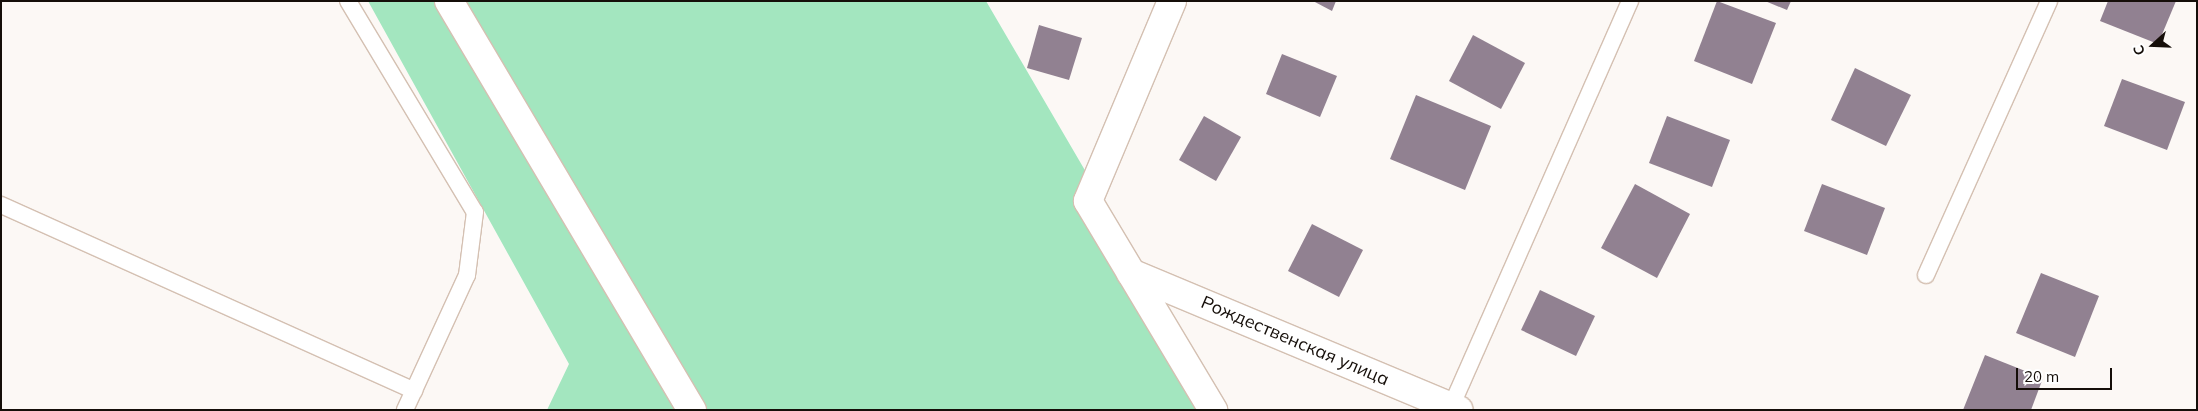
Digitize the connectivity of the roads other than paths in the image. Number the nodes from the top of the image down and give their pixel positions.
1 (348, 1) edge
2 (448, 1) edge
3 (1172, 1) edge
4 (1630, 1) edge
5 (2049, 1) edge
6 (1, 205) edge
7 (1131, 273) junction
8 (1926, 275) dead end
9 (414, 391) junction
10 (1454, 408) edge
11 (405, 410) edge
12 (692, 410) edge
13 (1213, 410) edge

1 - 9 lane
2 - 12 street
3 - 7 street
4 - 10 lane
5 - 8 lane
6 - 9 lane
7 - 10 street, Рождественская улица
7 - 13 street
9 - 11 lane

